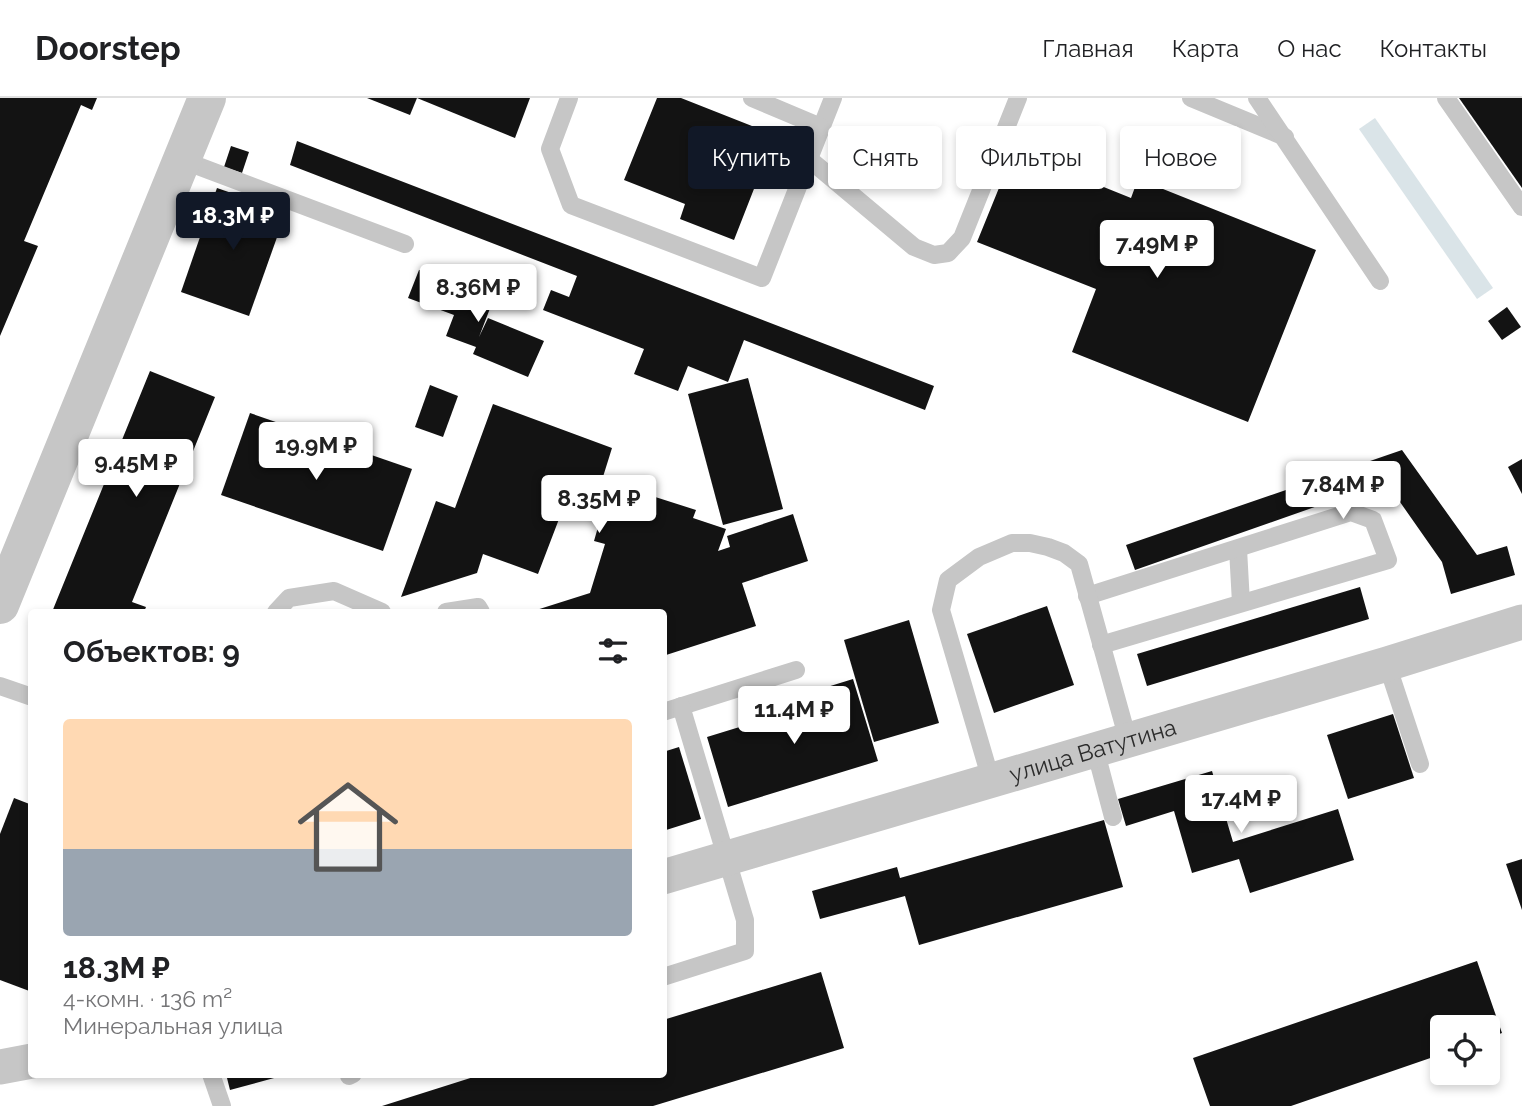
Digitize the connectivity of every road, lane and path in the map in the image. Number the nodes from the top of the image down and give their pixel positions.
1 (207, 98) edge
2 (569, 98) edge
3 (752, 98) edge
4 (833, 98) edge
5 (1018, 98) edge
6 (1191, 98) edge
7 (1257, 98) edge
8 (1446, 98) edge
9 (821, 127) junction
10 (1285, 137) junction
11 (814, 146) edge
12 (182, 160) junction
13 (814, 163) edge
14 (797, 189) edge
15 (1522, 207) edge
16 (405, 244) dead end
17 (1380, 281) dead end
18 (1238, 549) junction
19 (1087, 596) junction
20 (1241, 603) junction
21 (0, 605) edge
22 (279, 609) edge
23 (375, 609) edge
24 (1522, 622) edge
25 (1101, 645) junction
26 (1387, 664) junction
27 (796, 670) dead end
28 (0, 686) edge
29 (28, 696) edge
30 (672, 709) edge
31 (1111, 745) junction
32 (1420, 764) dead end
33 (991, 780) junction
34 (1113, 817) dead end
35 (726, 858) junction
36 (667, 876) edge
37 (667, 976) edge
38 (28, 1062) edge
39 (0, 1067) edge
40 (212, 1078) edge
41 (222, 1106) edge

1 - 12 street
2 - 14 lane
3 - 9 lane
4 - 9 lane
5 - 13 lane
6 - 10 lane
7 - 10 lane
8 - 15 lane
9 - 11 lane
10 - 17 lane
12 - 16 lane
12 - 21 street
18 - 19 lane
18 - 20 lane
18 - 20 lane
19 - 25 lane
19 - 33 lane
20 - 25 lane
22 - 23 lane
24 - 26 street, улица Ватутина
25 - 31 lane
26 - 31 street, улица Ватутина
26 - 32 lane
27 - 30 lane
28 - 29 lane
30 - 35 lane
31 - 33 street, улица Ватутина
31 - 34 lane
33 - 35 street, улица Ватутина
35 - 36 street, улица Ватутина
35 - 37 lane
38 - 39 street
40 - 41 lane

